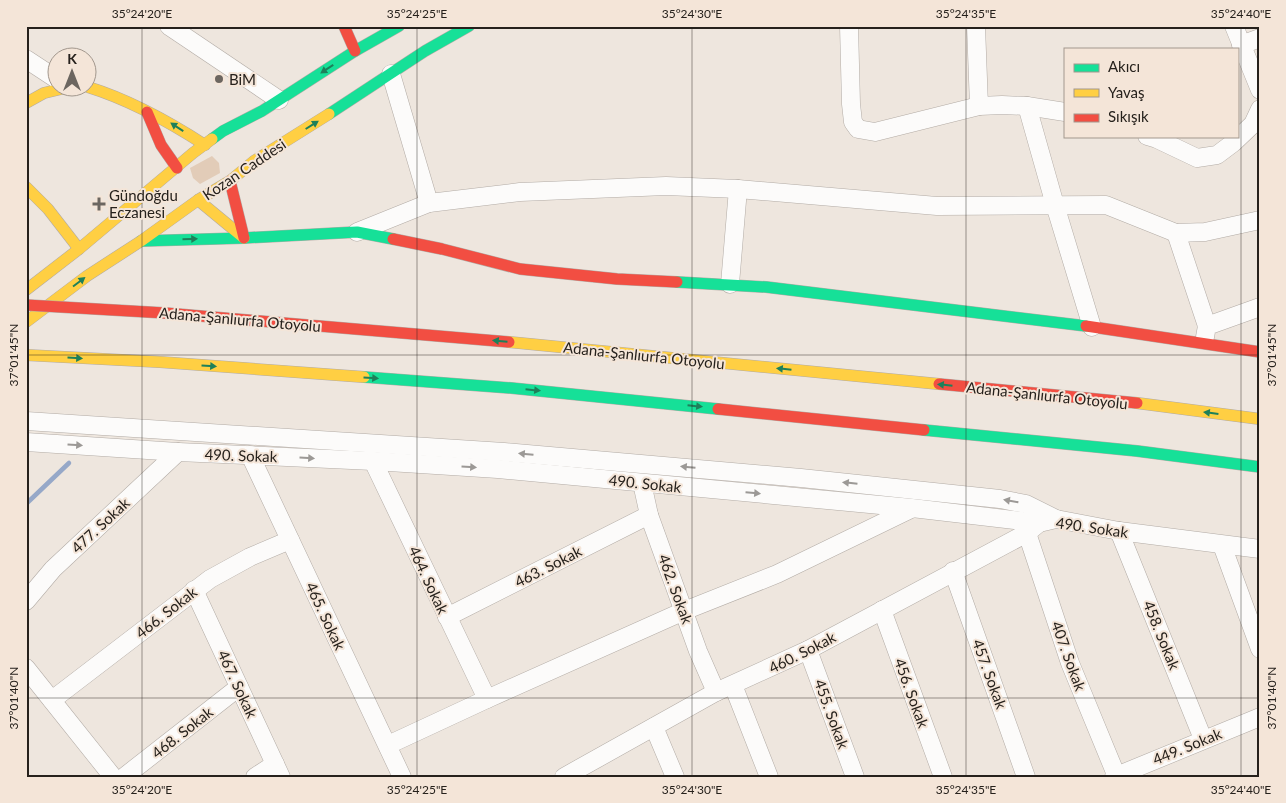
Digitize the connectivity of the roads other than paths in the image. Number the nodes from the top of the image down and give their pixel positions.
1 (169, 26) edge
2 (344, 26) edge
3 (399, 26) edge
4 (469, 26) edge
5 (849, 26) edge
6 (976, 26) edge
7 (1234, 26) edge
8 (1260, 38) edge
9 (1241, 45) junction
10 (355, 51) junction
11 (26, 58) edge
12 (48, 73) edge
13 (392, 74) junction
14 (98, 90) edge
15 (1260, 90) edge
16 (48, 92) edge
17 (279, 100) junction
18 (26, 103) edge
19 (979, 106) junction
20 (1027, 106) junction
21 (1260, 110) edge
22 (147, 112) junction
23 (1064, 112) edge
24 (1154, 138) edge
25 (205, 144) junction
26 (220, 151) dead end
27 (230, 164) dead end
28 (178, 172) junction
29 (230, 181) junction
30 (26, 187) edge
31 (738, 189) junction
32 (187, 190) dead end
33 (198, 200) junction
34 (429, 203) junction
35 (1055, 206) junction
36 (1260, 220) edge
37 (357, 232) junction
38 (1176, 233) junction
39 (244, 238) junction
40 (141, 241) junction
41 (79, 249) junction
42 (730, 284) junction
43 (26, 290) edge
44 (26, 305) edge
45 (1260, 307) edge
46 (26, 322) edge
47 (1207, 326) junction
48 (1092, 327) junction
49 (1204, 345) junction
50 (1260, 352) edge
51 (26, 355) edge
52 (1260, 419) edge
53 (26, 421) edge
54 (26, 442) edge
55 (178, 452) junction
56 (250, 455) junction
57 (374, 460) junction
58 (1260, 467) edge
59 (642, 483) junction
60 (912, 508) junction
61 (649, 515) junction
62 (1041, 525) junction
63 (1120, 531) junction
64 (290, 540) junction
65 (1222, 545) junction
66 (1260, 550) edge
67 (953, 571) junction
68 (194, 590) junction
69 (26, 601) edge
70 (882, 610) junction
71 (684, 611) junction
72 (447, 617) junction
73 (1260, 649) edge
74 (808, 650) junction
75 (26, 668) edge
76 (733, 685) junction
77 (239, 687) junction
78 (716, 692) junction
79 (487, 699) junction
80 (52, 700) junction
81 (1260, 717) edge
82 (654, 727) junction
83 (1203, 739) junction
84 (388, 745) junction
85 (278, 770) edge
86 (590, 770) edge
87 (1116, 776) edge
88 (113, 777) edge
89 (124, 777) edge
90 (254, 777) edge
91 (402, 777) edge
92 (564, 777) edge
93 (675, 777) edge
94 (769, 777) edge
95 (855, 777) edge
96 (942, 777) edge
97 (1026, 777) edge

1 - 17 street
2 - 10 main road
3 - 10 main road
4 - 13 main road, Kozan Caddesi
5 - 19 street
6 - 19 street
7 - 9 street
8 - 9 street
9 - 15 street
10 -> 17 main road
11 - 12 street
29 -> 13 main road, Kozan Caddesi
13 - 34 street
14 - 22 main road
16 - 18 main road
17 - 25 main road
19 - 20 street
20 - 23 street
20 - 35 street
21 - 24 street
25 -> 22 main road
22 - 28 main road
25 - 26 main road
25 - 28 main road
27 - 29 main road
28 - 41 main road
29 - 33 main road, Kozan Caddesi
29 - 39 main road
30 - 41 main road
31 - 34 street
31 - 35 street
31 - 42 street
32 - 33 main road
33 - 39 main road
33 - 40 main road, Kozan Caddesi
34 - 37 street
35 - 38 street
35 - 48 street
36 - 38 street
37 - 39 main road
37 - 42 main road
38 - 47 street
40 -> 39 main road
46 -> 40 main road, Kozan Caddesi
41 - 43 main road
42 - 48 main road
52 -> 44 main road, Adana-Şanlıurfa Otoyolu, bridge
45 - 47 street
47 - 49 street
48 - 49 main road
49 - 50 main road
51 -> 58 main road
62 -> 53 street
54 -> 55 street, 490. Sokak
55 - 56 street, 490. Sokak
55 - 69 street, 477. Sokak
56 -> 57 street, 490. Sokak
56 - 64 street, 465. Sokak
57 -> 59 street, 490. Sokak
57 - 72 street, 464. Sokak
59 -> 60 street, 490. Sokak
59 - 61 street, 462. Sokak
60 - 62 street, 490. Sokak
60 - 71 street
61 - 71 street, 462. Sokak
61 - 72 street, 463. Sokak
62 - 63 street, 490. Sokak
62 - 67 street, 460. Sokak
62 - 87 street, 407. Sokak
63 - 65 street, 490. Sokak
63 - 83 street, 458. Sokak
64 - 68 street, 466. Sokak
64 - 84 street, 465. Sokak
65 - 66 street, 490. Sokak
65 - 73 street
67 - 70 street, 460. Sokak
67 - 97 street, 457. Sokak
68 - 77 street, 467. Sokak
68 - 80 street, 466. Sokak
70 - 74 street, 460. Sokak
70 - 96 street, 456. Sokak
71 - 78 street, 462. Sokak
71 - 79 street
72 - 79 street, 464. Sokak
74 - 76 street, 460. Sokak
74 - 95 street, 455. Sokak
75 - 80 street
76 - 78 street, 460. Sokak
76 - 94 street
77 - 85 street, 467. Sokak
77 - 89 street, 468. Sokak
78 - 82 street, 460. Sokak
79 - 84 street
80 - 88 street
81 - 83 street, 449. Sokak
82 - 86 street, 460. Sokak
82 - 93 street
83 - 87 street, 449. Sokak
84 - 91 street, 465. Sokak
85 - 90 street
86 - 92 street, 460. Sokak

